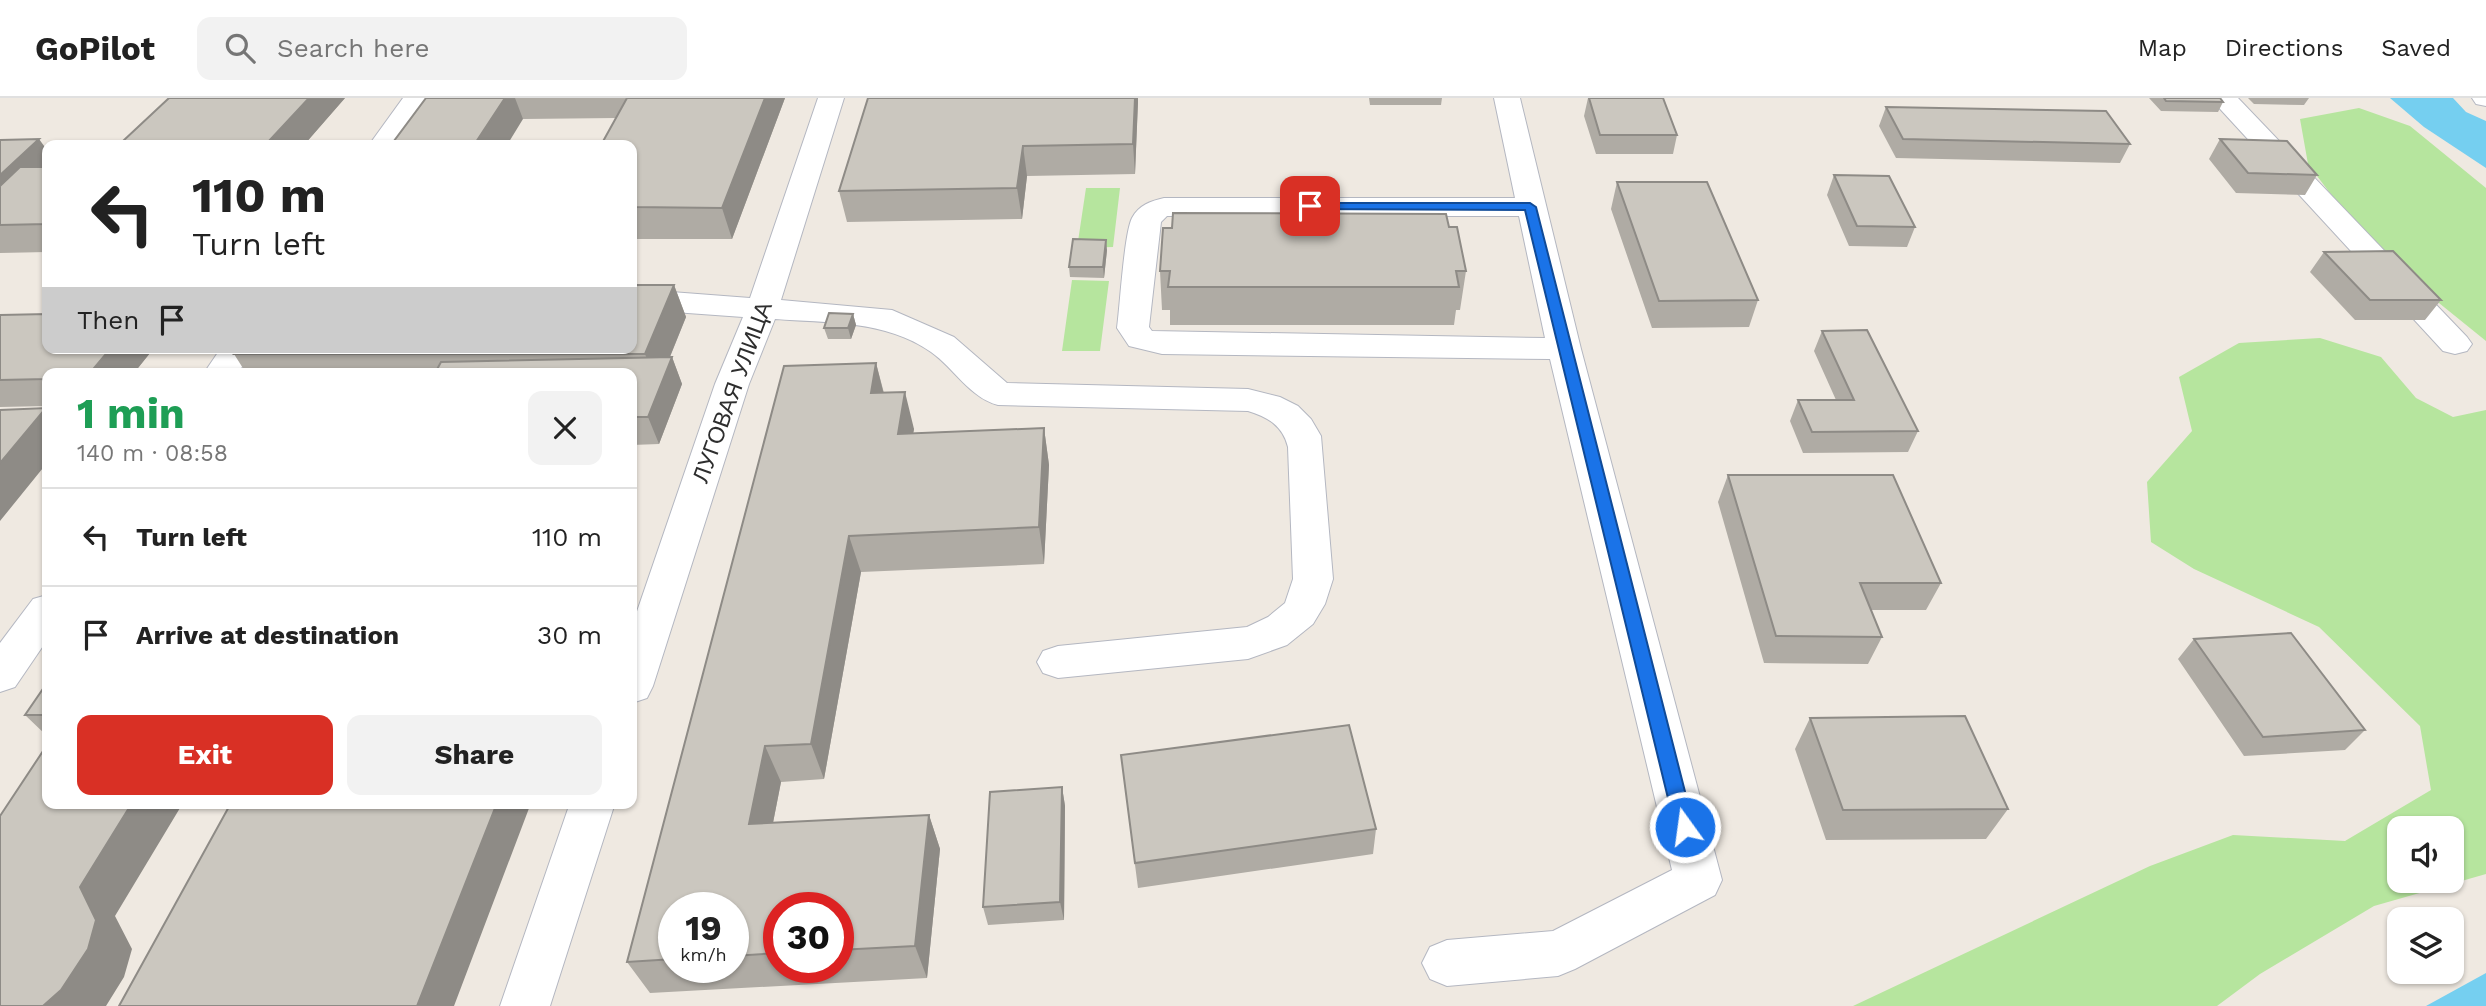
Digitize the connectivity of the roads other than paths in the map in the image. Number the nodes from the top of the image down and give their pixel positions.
1 (417, 98) edge
2 (831, 98) edge
3 (1507, 98) edge
4 (2222, 98) edge
5 (387, 140) edge
6 (1530, 207) junction
7 (637, 299) edge
8 (762, 310) junction
9 (2455, 344) dead end
10 (1564, 349) junction
11 (42, 617) edge
12 (1058, 662) dead end
13 (637, 672) edge
14 (0, 675) edge
15 (591, 809) edge
16 (1447, 963) dead end
17 (525, 1006) edge

1 - 5 street
2 - 8 street, ЛУГОВАЯ УЛИЦА
3 - 6 street
4 - 9 street
6 - 10 street
6 - 10 street
7 - 8 street
8 - 12 street
8 - 13 street, ЛУГОВАЯ УЛИЦА
10 - 16 street
11 - 14 street
15 - 17 street

